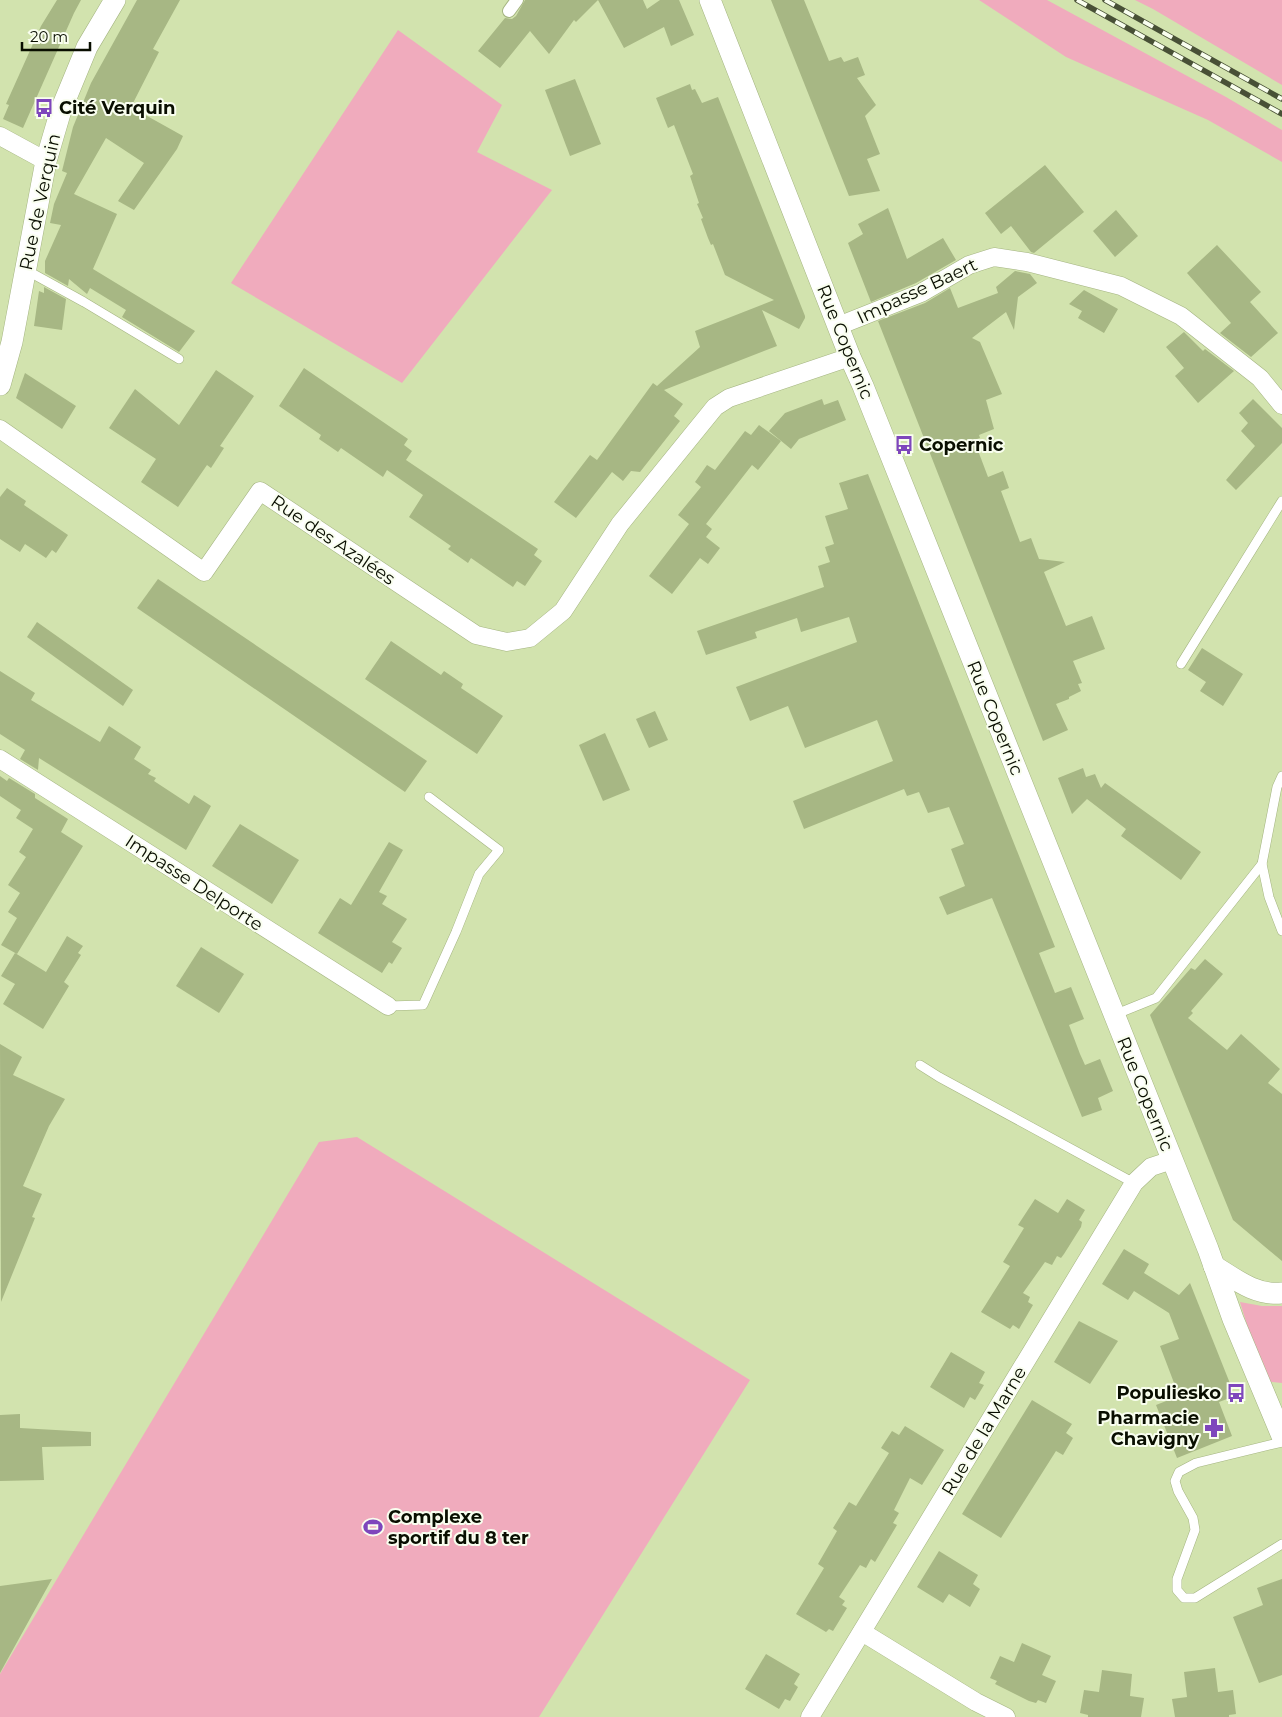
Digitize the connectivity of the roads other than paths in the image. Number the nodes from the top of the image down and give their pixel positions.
1 (115, 0) edge
2 (517, 0) edge
3 (710, 0) edge
4 (509, 11) dead end
5 (0, 136) edge
6 (46, 161) junction
7 (26, 270) junction
8 (838, 326) junction
9 (850, 357) junction
10 (179, 359) dead end
11 (0, 385) edge
12 (1282, 405) edge
13 (0, 429) edge
14 (1282, 501) edge
15 (1180, 664) dead end
16 (1, 762) edge
17 (1282, 776) edge
18 (429, 797) dead end
19 (1262, 864) junction
20 (1282, 931) edge
21 (388, 1006) joint
22 (1114, 1016) junction
23 (920, 1065) dead end
24 (1172, 1160) junction
25 (1134, 1183) junction
26 (1214, 1266) junction
27 (1282, 1292) edge
28 (1272, 1390) edge
29 (1282, 1436) edge
30 (1282, 1442) edge
31 (1282, 1544) edge
32 (862, 1632) junction
33 (810, 1717) edge
34 (1006, 1717) edge

1 - 6 street, Rue de Verquin
2 - 4 street
3 - 8 street, Rue Copernic
5 - 6 street
6 - 7 street, Rue de Verquin
7 - 10 lane
7 - 11 street, Rue de Verquin
8 - 9 street, Rue Copernic
8 - 12 street, Impasse Baert
9 - 13 street, Rue des Azalées
9 - 22 street, Rue Copernic
14 - 15 lane
16 - 21 street, Impasse Delporte
17 - 19 lane
18 - 21 lane
19 - 20 lane
19 - 22 lane
22 - 24 street, Rue Copernic
23 - 25 lane
24 - 25 street, Rue de la Marne
24 - 26 street, Rue Copernic
25 - 32 street, Rue de la Marne
26 - 27 street
26 - 28 street, Rue Copernic
28 - 29 street, Rue Copernic
30 - 31 lane
32 - 33 street, Rue de la Marne
32 - 34 street

